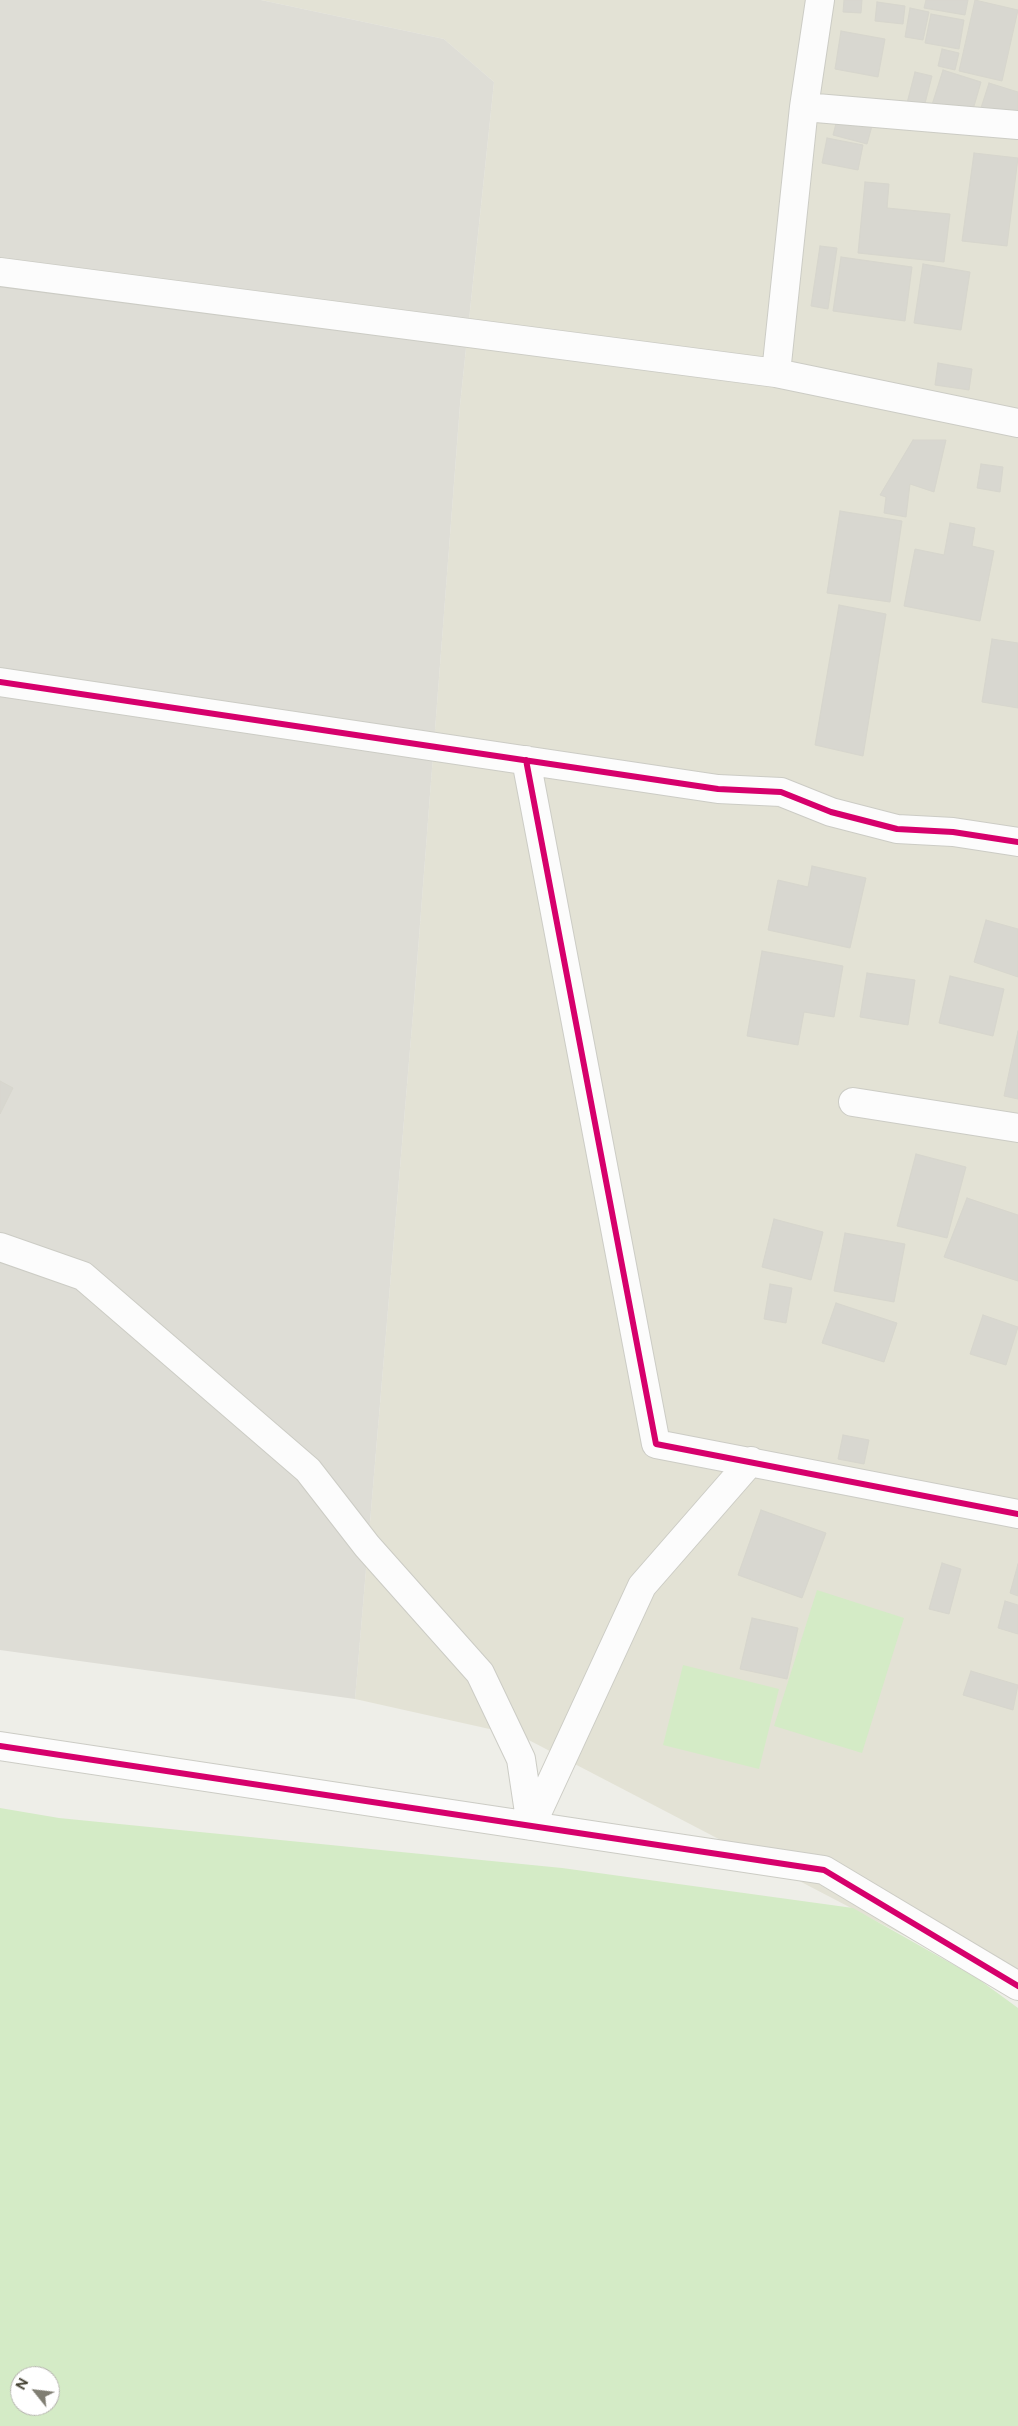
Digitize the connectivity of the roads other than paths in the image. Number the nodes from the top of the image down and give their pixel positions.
1 (820, 0) edge
2 (804, 107) junction
3 (1018, 125) edge
4 (0, 272) edge
5 (776, 372) junction
6 (1018, 423) edge
7 (0, 682) edge
8 (526, 760) junction
9 (1018, 842) edge
10 (853, 1102) dead end
11 (1018, 1128) edge
12 (0, 1247) edge
13 (751, 1461) junction
14 (1018, 1514) edge
15 (0, 1746) edge
16 (531, 1826) junction
17 (1018, 1986) edge

1 - 2 street
2 - 3 street
2 - 5 street
4 - 5 street
5 - 6 street
7 - 8 street
8 - 9 street
8 - 13 street
10 - 11 street
12 - 16 street
13 - 14 street
13 - 16 street
15 - 16 street
16 - 17 street

